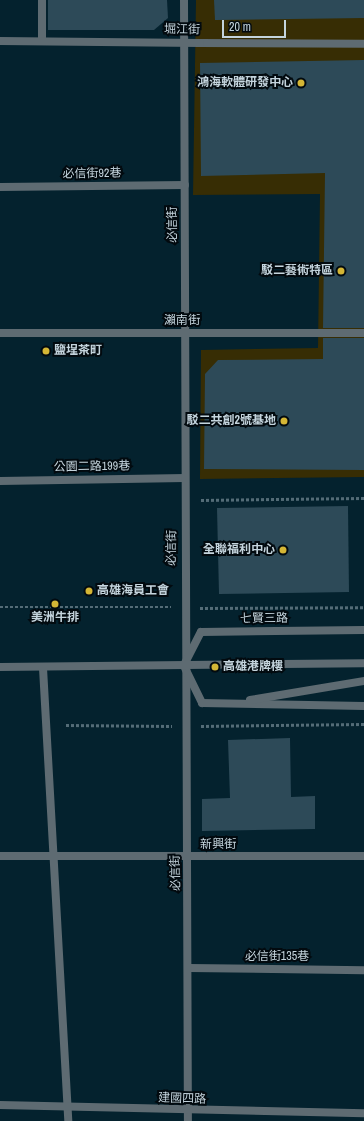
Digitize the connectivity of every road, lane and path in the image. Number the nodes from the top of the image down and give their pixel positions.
1 (42, 0) edge
2 (184, 0) edge
3 (0, 41) edge
4 (42, 41) junction
5 (183, 42) junction
6 (364, 44) edge
7 (185, 185) junction
8 (0, 187) edge
9 (185, 333) junction
10 (364, 333) edge
11 (0, 334) edge
12 (185, 478) junction
13 (0, 481) edge
14 (364, 498) edge
15 (184, 500) junction
16 (364, 630) edge
17 (364, 663) edge
18 (184, 665) junction
19 (0, 667) edge
20 (43, 668) junction
21 (364, 681) edge
22 (228, 704) junction
23 (364, 706) edge
24 (364, 724) edge
25 (66, 725) dead end
26 (185, 726) junction
27 (52, 855) junction
28 (0, 856) edge
29 (364, 856) edge
30 (187, 857) junction
31 (189, 968) junction
32 (364, 970) edge
33 (0, 1105) edge
34 (69, 1107) junction
35 (188, 1111) junction
36 (364, 1112) edge
37 (68, 1121) edge
38 (188, 1121) edge

1 - 4 street
2 - 5 street, 必信街
3 - 4 street, 堀江街
4 - 5 street, 堀江街
5 - 6 street, 堀江街
5 - 7 street, 必信街
7 - 8 street, 必信街92巷
7 - 9 street, 必信街
9 - 10 street, 瀨南街
9 - 11 street, 瀨南街
9 - 12 street, 必信街
12 - 13 street, 公園二路199巷
12 - 15 street, 必信街
14 - 15 path
15 - 18 street, 必信街
16 - 18 street, 七賢三路
17 - 18 street
18 - 20 street
18 - 22 street
18 - 26 street, 必信街
19 - 20 street
20 - 27 street
21 - 22 street
22 - 23 street
24 - 26 path
25 - 26 path
26 - 30 street, 必信街
27 - 28 street, 新興街
27 - 30 street, 新興街
27 - 34 street
29 - 30 street, 新興街
30 - 31 street, 必信街
31 - 32 street, 必信街135巷
31 - 35 street, 必信街
33 - 34 street, 建國四路
34 - 35 street, 建國四路
34 - 37 street
35 - 36 street, 建國四路
35 - 38 street, 必信街

